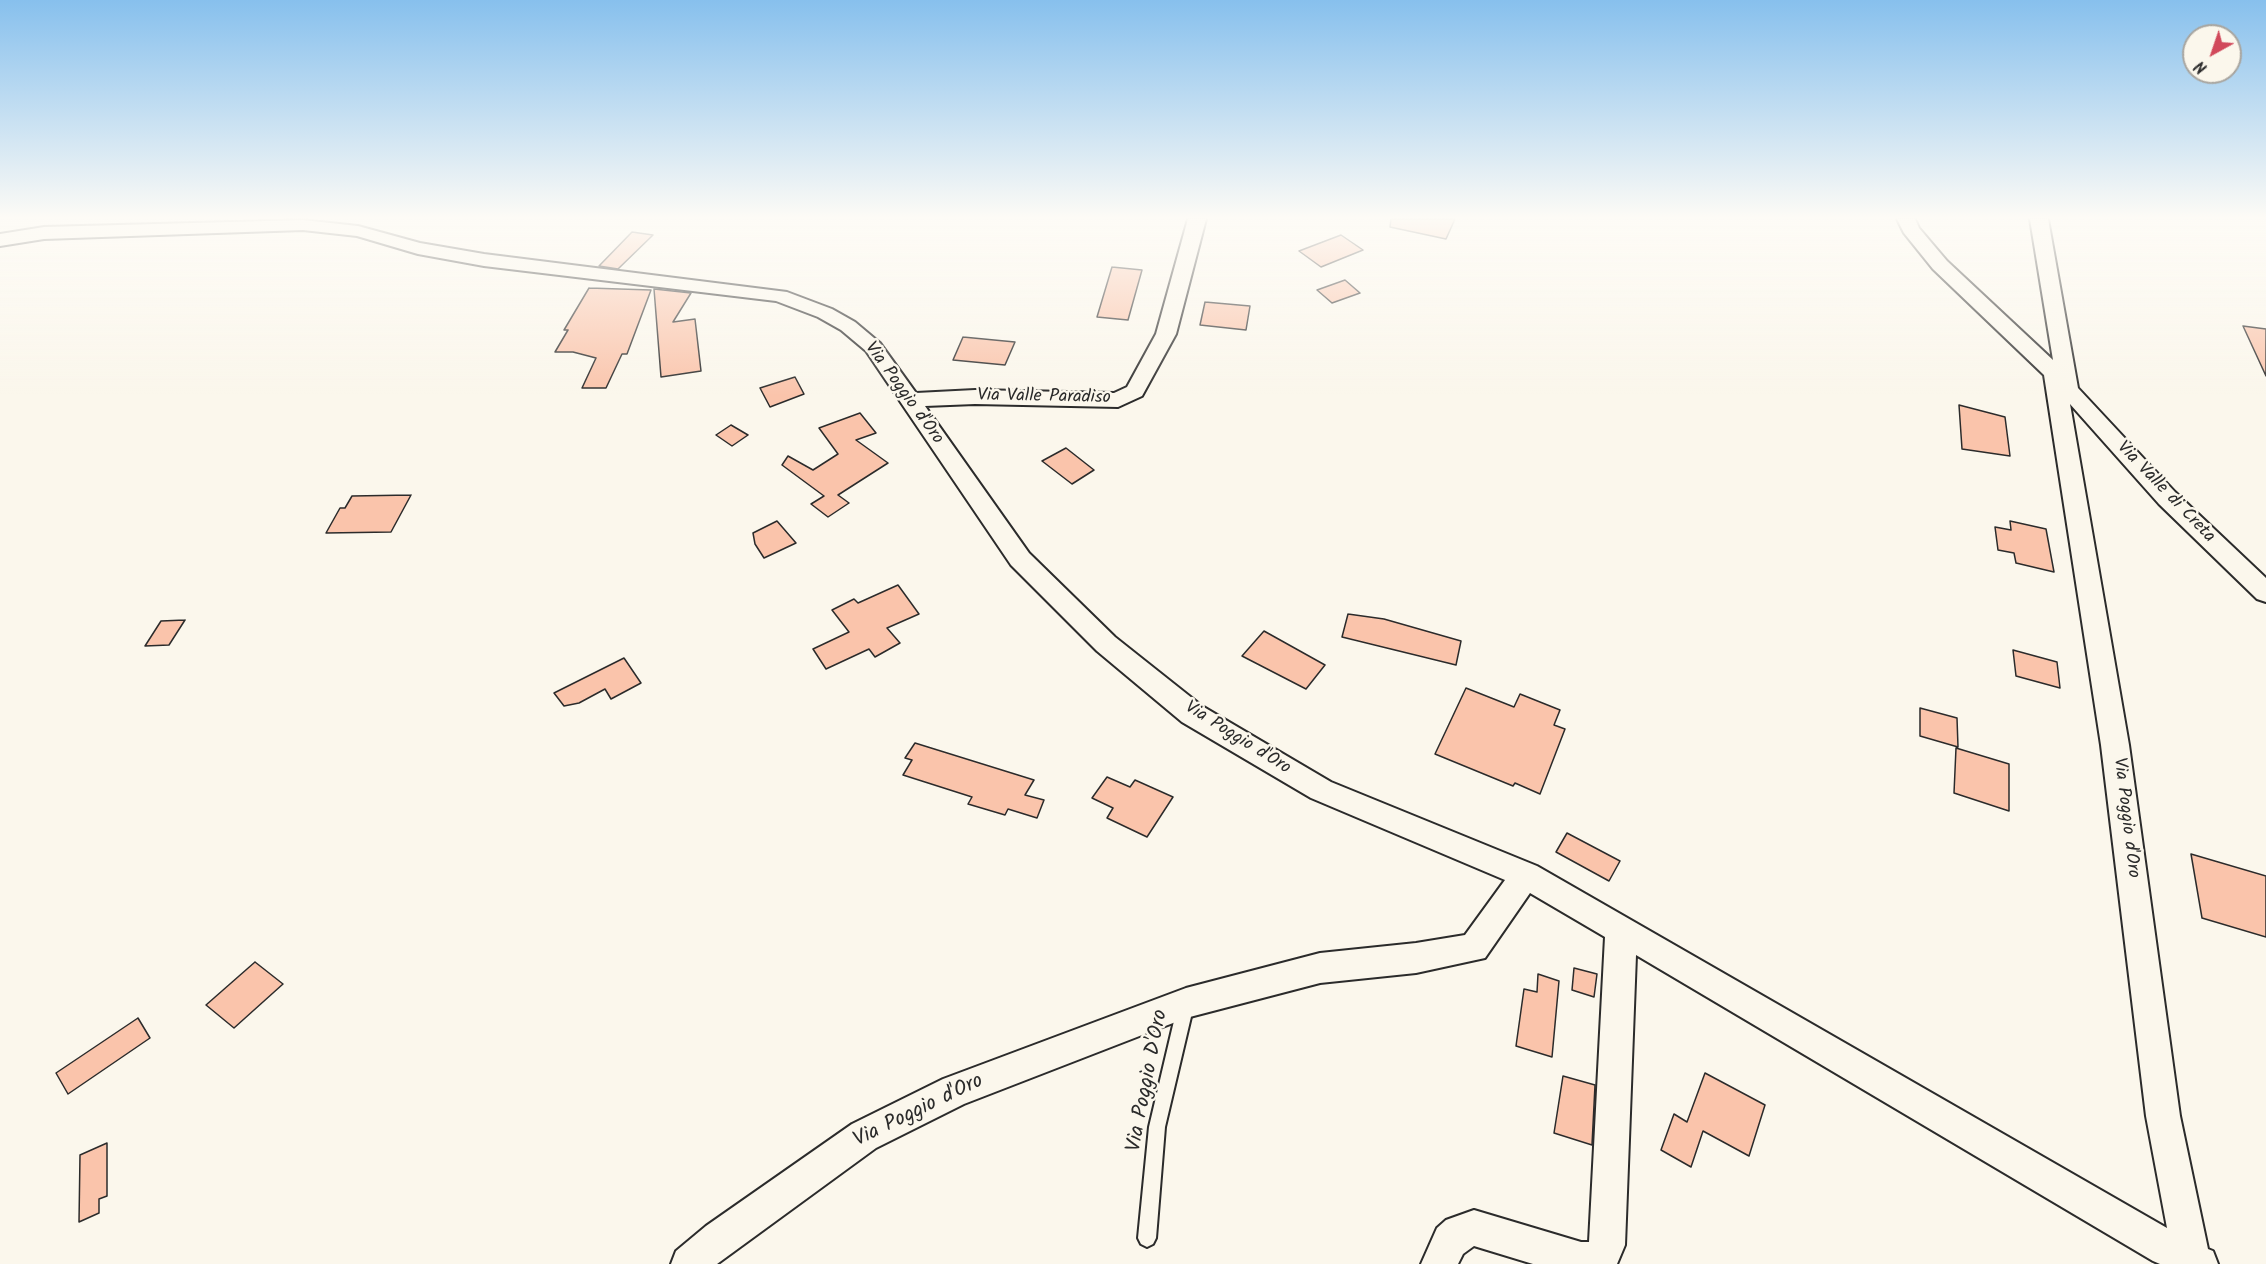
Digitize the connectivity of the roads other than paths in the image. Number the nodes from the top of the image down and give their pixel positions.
1 (632, 278) edge
2 (1181, 278) edge
3 (1954, 278) edge
4 (2047, 278) edge
5 (2061, 383) junction
6 (910, 400) junction
7 (2266, 593) edge
8 (1526, 875) junction
9 (1621, 930) junction
10 (1186, 1003) junction
11 (1147, 1238) dead end
12 (2184, 1259) edge
13 (689, 1264) edge
14 (1438, 1264) edge

1 - 6 street, Via Poggio d'Oro
2 - 6 street, Via Valle Paradiso
3 - 5 street, Via Valle di Creta
4 - 5 street
5 - 7 street, Via Valle di Creta
5 - 12 street, Via Poggio d'Oro
6 - 8 street, Via Poggio d'Oro
8 - 9 street, Via Poggio d'Oro
8 - 10 street, Via Poggio d'Oro
9 - 12 street, Via Poggio d'Oro
9 - 14 street
10 - 11 lane, Via Poggio D'Oro
10 - 13 street, Via Poggio d'Oro

